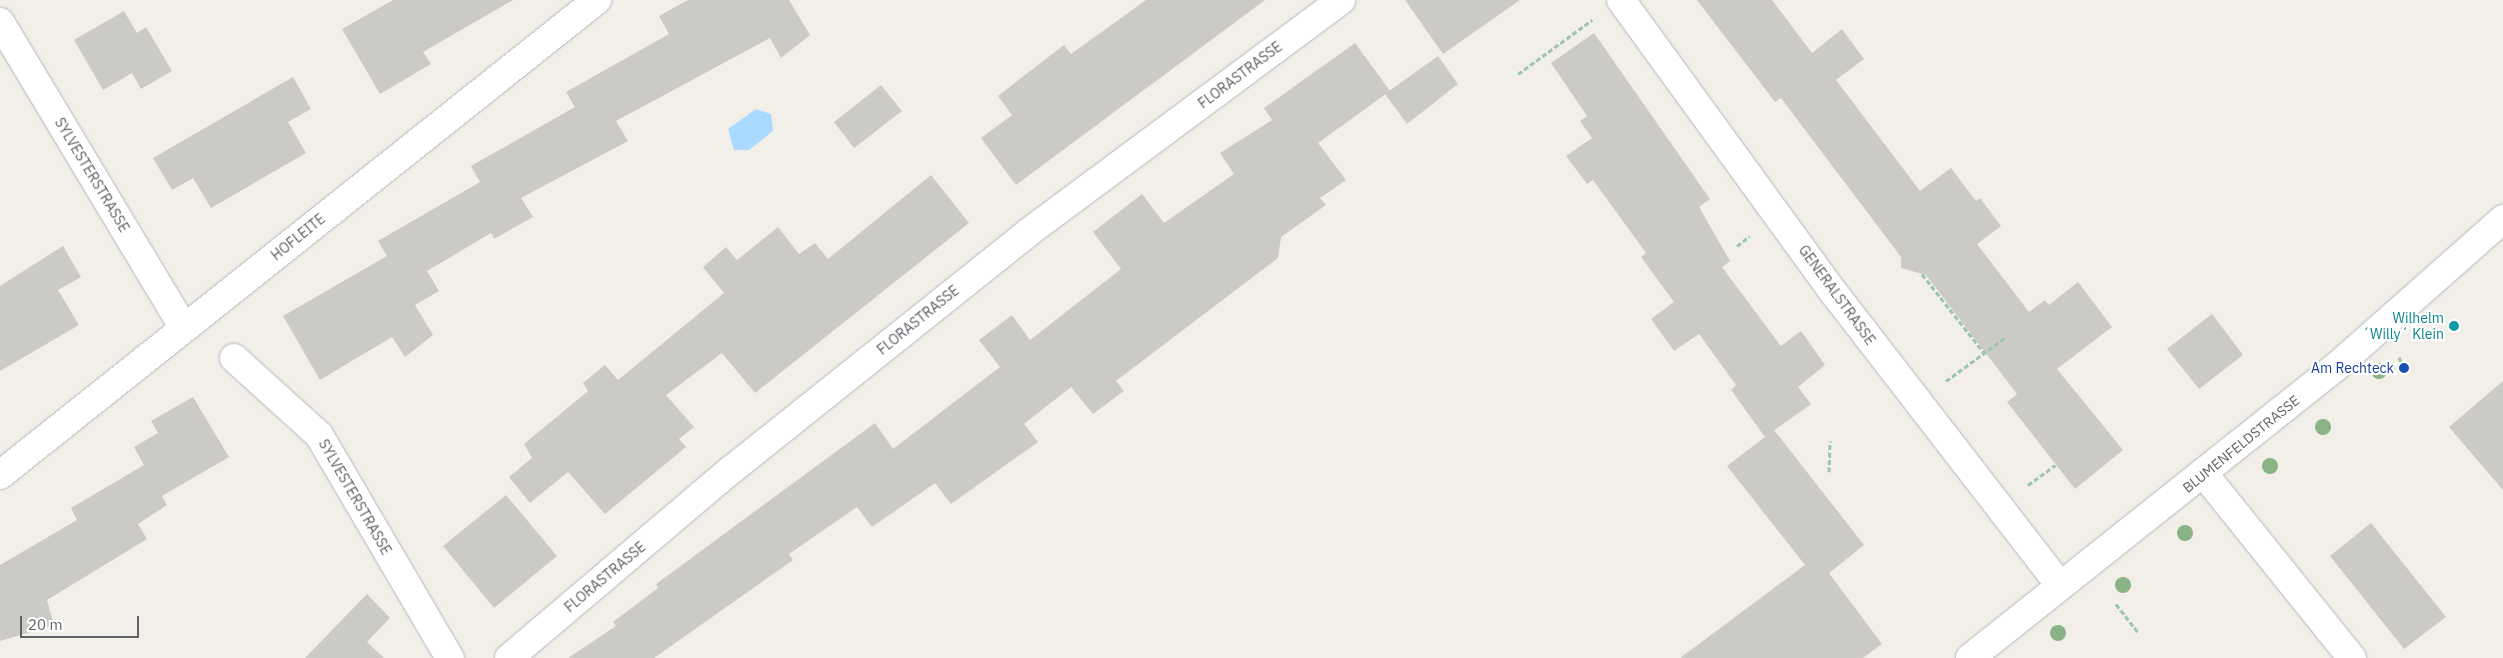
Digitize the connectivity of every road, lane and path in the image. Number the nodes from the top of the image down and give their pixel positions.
1 (597, 0) edge
2 (1341, 0) edge
3 (1621, 0) edge
4 (1597, 17) dead end
5 (0, 22) edge
6 (1518, 74) dead end
7 (2503, 219) edge
8 (1922, 274) dead end
9 (184, 328) junction
10 (2006, 337) dead end
11 (1985, 354) junction
12 (234, 358) dead end
13 (1918, 402) junction
14 (1830, 441) dead end
15 (1829, 472) dead end
16 (2204, 474) junction
17 (0, 475) edge
18 (2060, 585) junction
19 (2116, 604) dead end
20 (2138, 632) dead end
21 (450, 658) edge
22 (509, 658) edge
23 (1970, 658) edge
24 (2352, 658) edge

1 - 9 street, HOFLEITE
2 - 22 street, FLORASTRASSE
3 - 13 street, GENERALSTRASSE
4 - 6 path
5 - 9 street, SYLVESTERSTRASSE
7 - 16 street, BLUMENFELDSTRASSE
8 - 11 path
9 - 17 street, HOFLEITE
10 - 11 path
11 - 13 path
12 - 21 street, SYLVESTERSTRASSE
13 - 18 street, GENERALSTRASSE
14 - 15 path
16 - 18 street, BLUMENFELDSTRASSE
16 - 24 street
18 - 23 street, BLUMENFELDSTRASSE
19 - 20 path

